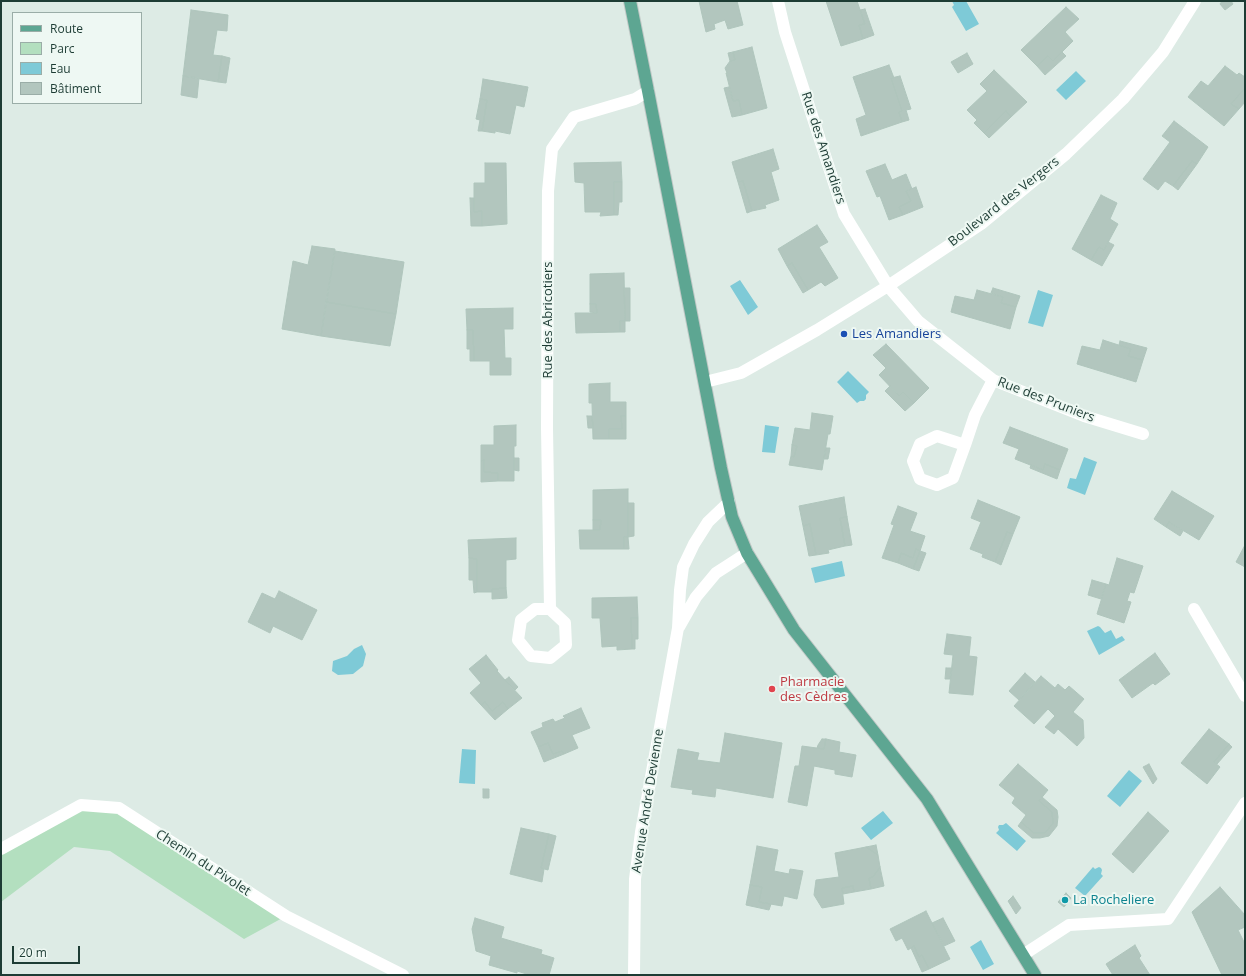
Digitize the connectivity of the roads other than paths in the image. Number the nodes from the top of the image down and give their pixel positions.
1 (630, 1) edge
2 (778, 1) edge
3 (1195, 1) edge
4 (648, 91) junction
5 (888, 286) junction
6 (993, 380) junction
7 (705, 382) junction
8 (1143, 434) dead end
9 (965, 445) junction
10 (729, 502) junction
11 (747, 553) junction
12 (550, 609) junction
13 (1194, 609) dead end
14 (678, 628) junction
15 (1245, 696) edge
16 (1245, 803) edge
17 (1, 849) edge
18 (1023, 954) junction
19 (403, 975) edge
20 (634, 975) edge
21 (1035, 975) edge

1 - 4 main road
2 - 5 street, Rue des Amandiers
3 - 5 street, Boulevard des Vergers
4 - 7 main road
4 - 12 street, Rue des Abricotiers
5 - 6 street, Rue des Pruniers
5 - 7 street, Boulevard des Vergers
6 - 8 street, Rue des Pruniers
6 - 9 street
7 - 10 main road
9 - 9 street
10 - 11 main road
10 - 14 street, Avenue André Devienne
11 - 14 street, Avenue André Devienne
11 - 18 main road
12 - 12 street
13 - 15 street
14 - 20 street, Avenue André Devienne
16 - 18 street
17 - 19 street, Chemin du Pivolet
18 - 21 main road

